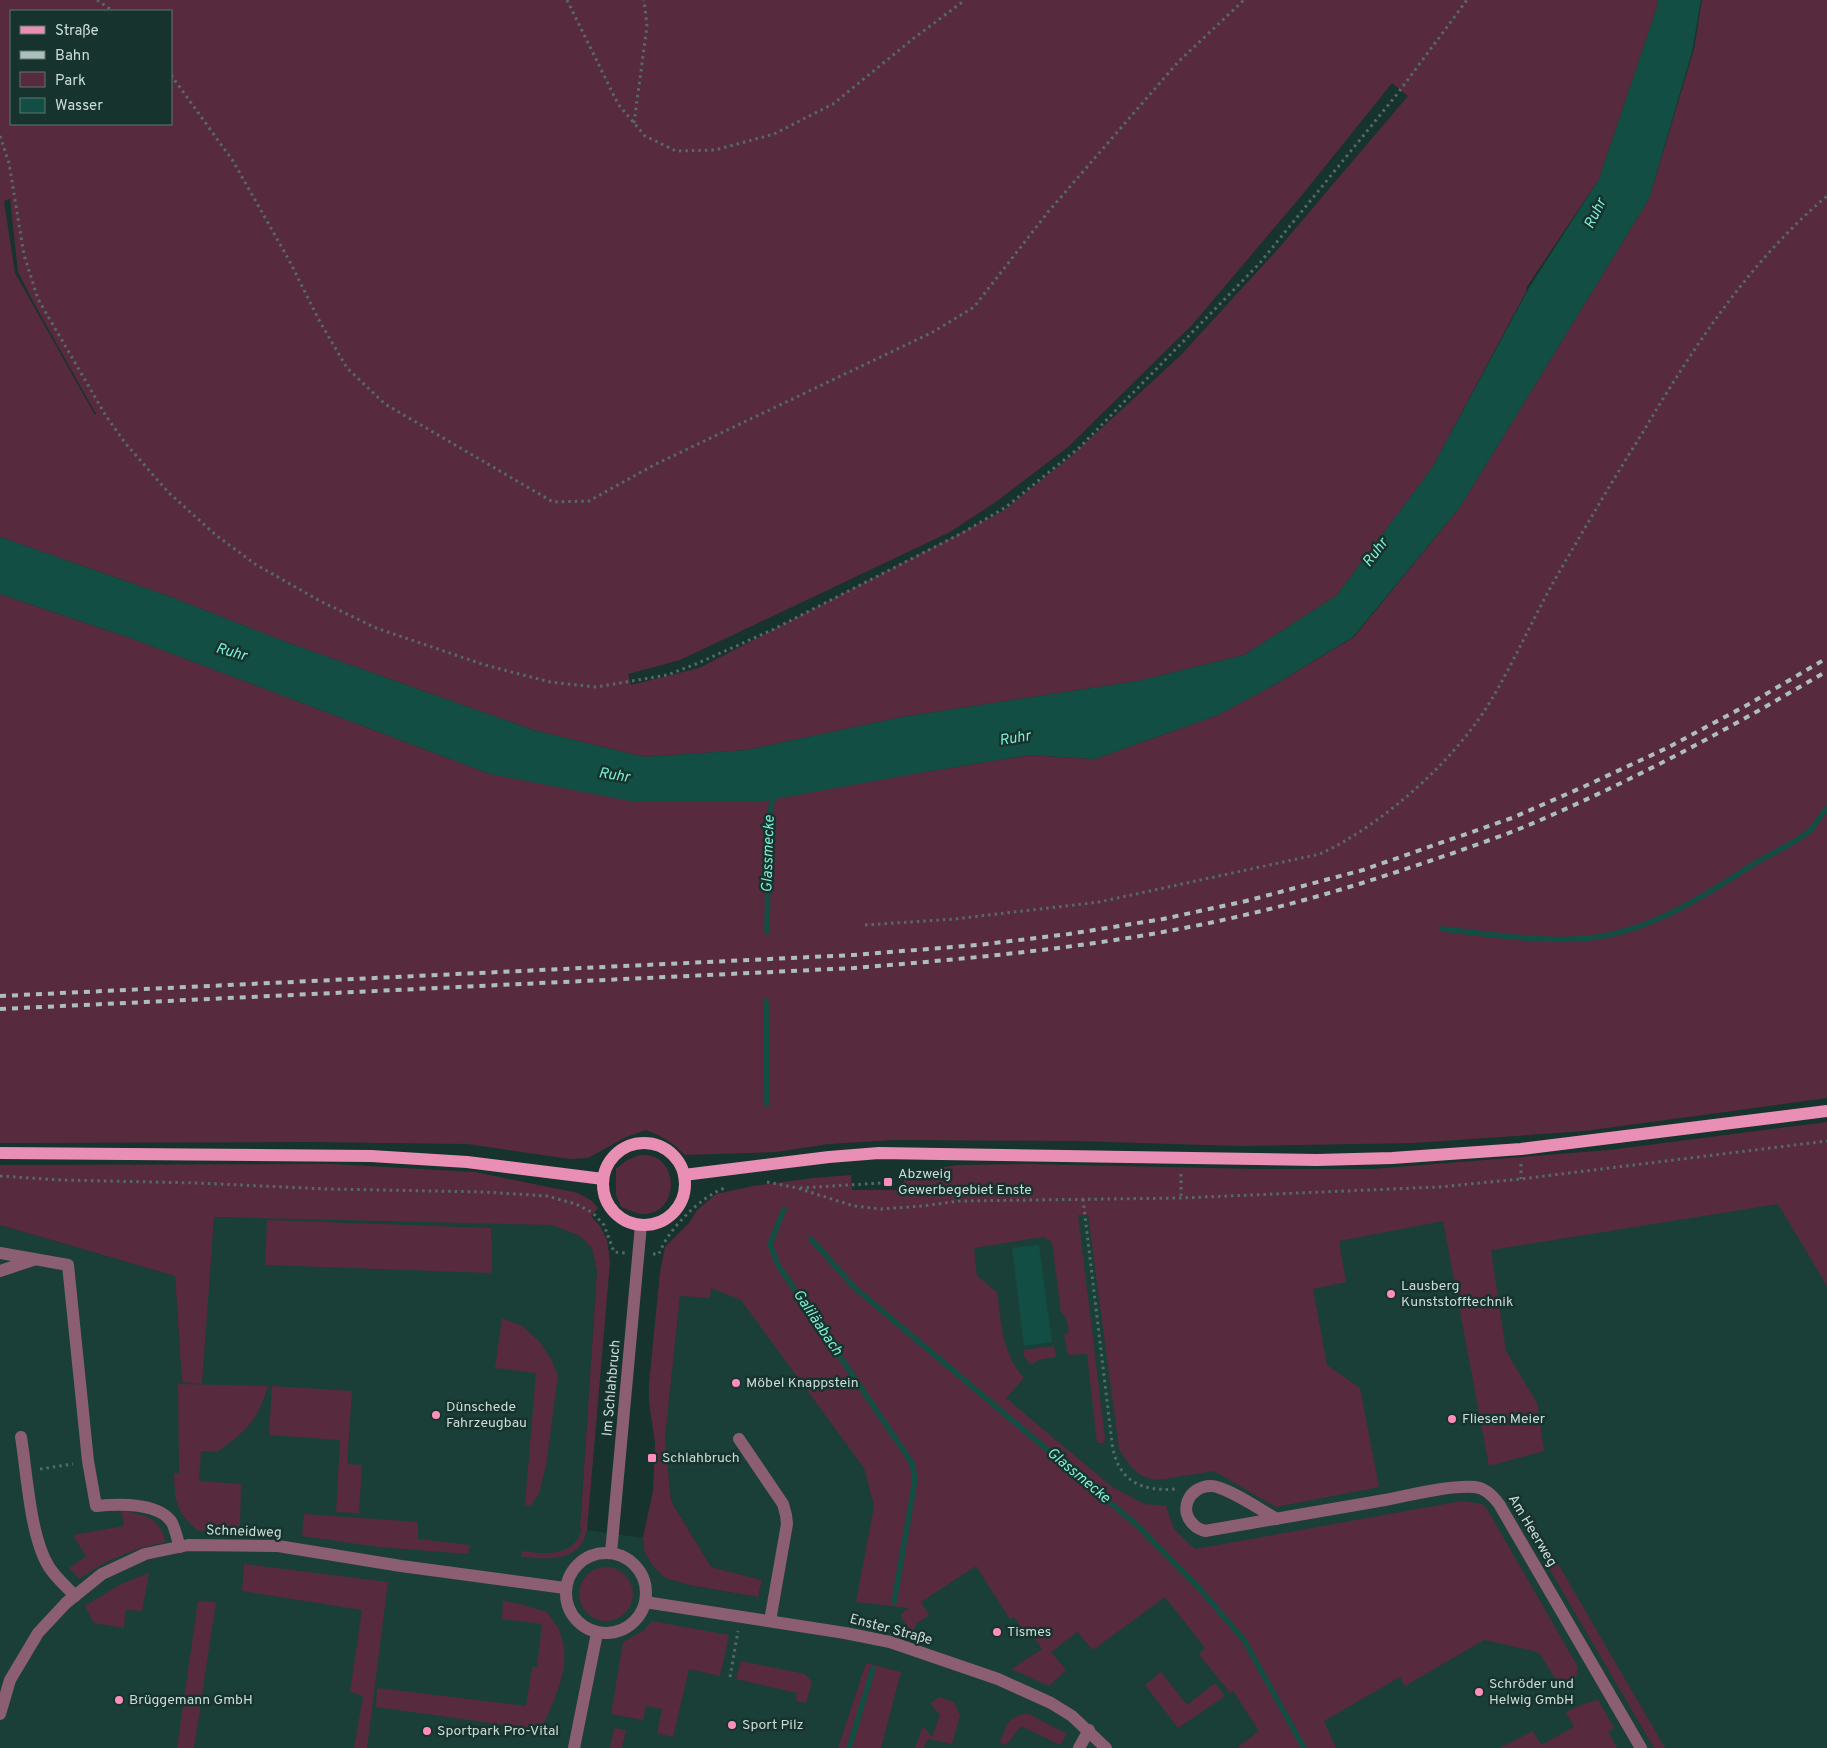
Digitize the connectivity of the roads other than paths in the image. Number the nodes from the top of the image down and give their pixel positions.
1 (1827, 1111) edge
2 (0, 1153) edge
3 (684, 1175) junction
4 (603, 1179) junction
5 (641, 1225) junction
6 (0, 1253) edge
7 (35, 1259) junction
8 (0, 1271) edge
9 (21, 1437) dead end
10 (739, 1440) dead end
11 (1277, 1519) junction
12 (180, 1547) junction
13 (611, 1553) junction
14 (565, 1588) junction
15 (75, 1596) junction
16 (645, 1602) junction
17 (770, 1622) junction
18 (597, 1633) junction
19 (0, 1714) edge
20 (1088, 1730) junction
21 (574, 1748) edge
22 (1080, 1748) edge
23 (1106, 1748) edge
24 (1641, 1748) edge

1 - 3 main road
2 - 4 main road
3 - 4 main road
3 - 5 main road
4 - 5 main road
5 - 13 street, Im Schlahbruch
6 - 7 street
7 - 8 street
7 - 12 street
9 - 15 street
10 - 17 street
11 - 11 street, Am Heerweg
11 - 24 street, Am Heerweg
12 - 14 street, Schneidweg
12 - 15 street, Schneidweg
13 - 14 street
13 - 16 street
14 - 18 street
15 - 19 street, Schneidweg
16 - 17 street, Enster Straße
16 - 18 street
17 - 20 street, Enster Straße
18 - 21 street
20 - 22 street
20 - 23 street, Enster Straße

